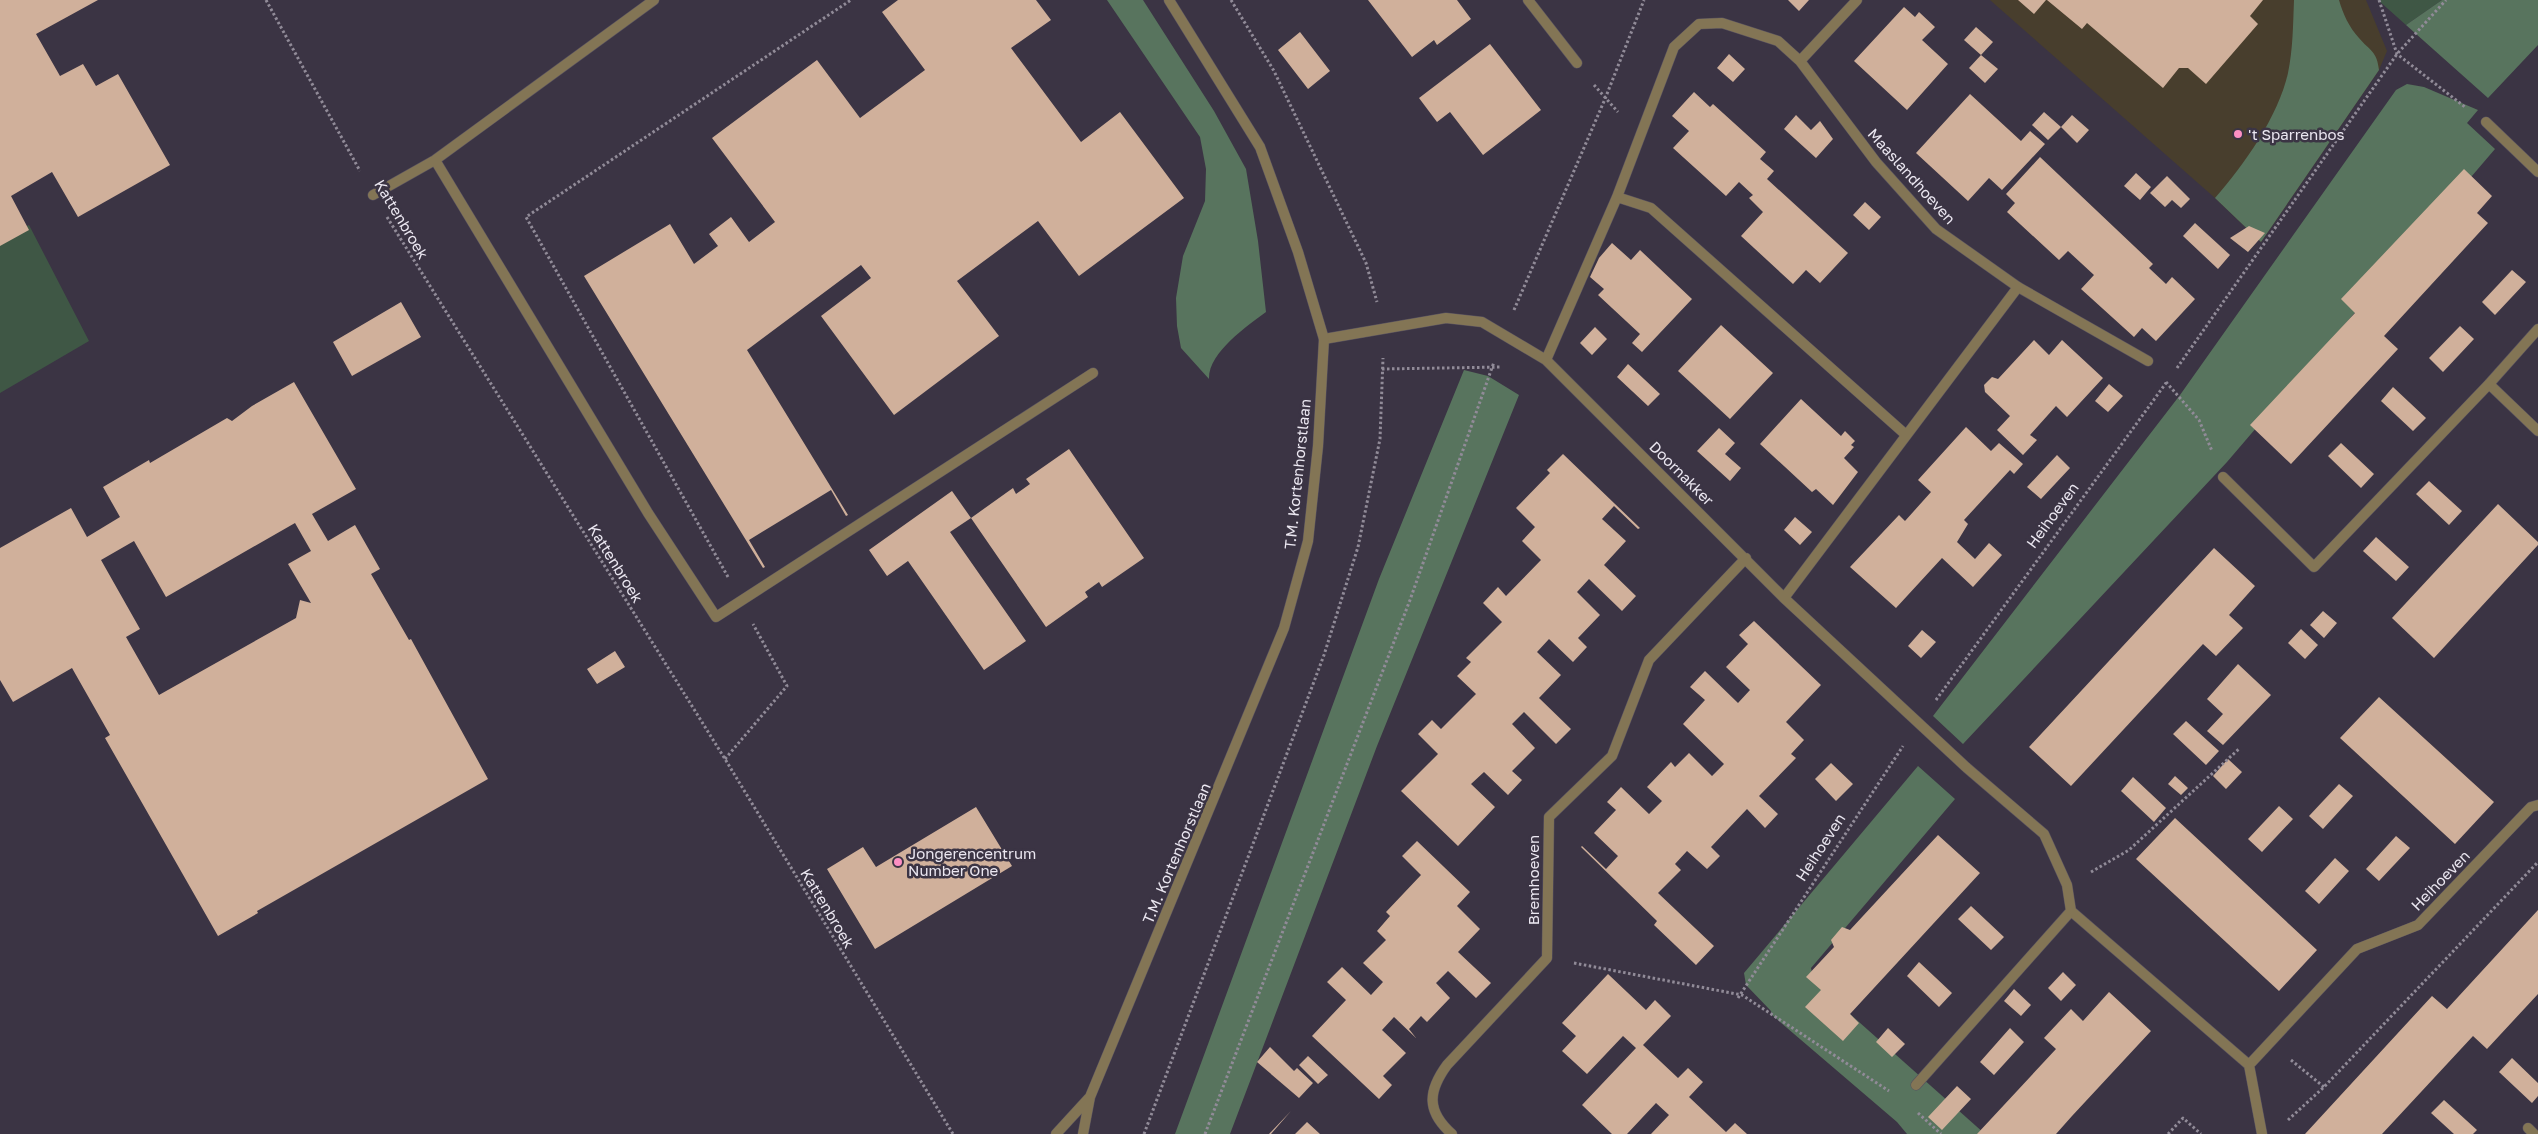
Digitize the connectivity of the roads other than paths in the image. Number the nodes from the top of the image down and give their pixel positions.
1 (654, 0) edge
2 (1169, 0) edge
3 (1528, 0) edge
4 (1857, 0) edge
5 (1800, 62) junction
6 (1577, 63) road end
7 (2486, 122) road end
8 (435, 160) junction
9 (2538, 172) edge
10 (373, 195) road end
11 (1617, 197) junction
12 (2018, 286) junction
13 (2538, 329) edge
14 (1324, 339) junction
15 (1546, 360) junction
16 (2148, 361) road end
17 (1093, 373) dead end
18 (2489, 384) junction
19 (2538, 430) edge
20 (1905, 434) junction
21 (2223, 477) road end
22 (1746, 558) junction
23 (1784, 598) junction
24 (2538, 805) edge
25 (2071, 910) junction
26 (2248, 1065) junction
27 (1916, 1085) dead end
28 (1090, 1097) junction
29 (1056, 1134) edge
30 (1083, 1134) edge
31 (1452, 1134) edge
32 (2262, 1134) edge

1 - 8 street
2 - 14 street, T.M. Kortenhorstlaan
3 - 6 street
4 - 5 street
5 - 11 street, Maaslandhoeven
5 - 12 street, Maaslandhoeven
7 - 9 street
8 - 10 street
8 - 17 street
11 - 15 street, Maaslandhoeven
11 - 20 street
12 - 16 street, Maaslandhoeven
12 - 20 street
13 - 18 street
14 - 15 street, Doornakker
14 - 28 street, T.M. Kortenhorstlaan
15 - 22 street, Doornakker
18 - 19 street
18 - 21 street
20 - 23 street
22 - 23 street, Doornakker
22 - 31 street, Bremhoeven
23 - 25 street, Doornakker
24 - 26 street, Heihoeven
25 - 26 street
25 - 27 street
26 - 32 street
28 - 29 street, T.M. Kortenhorstlaan
28 - 30 street, T.M. Kortenhorstlaan

